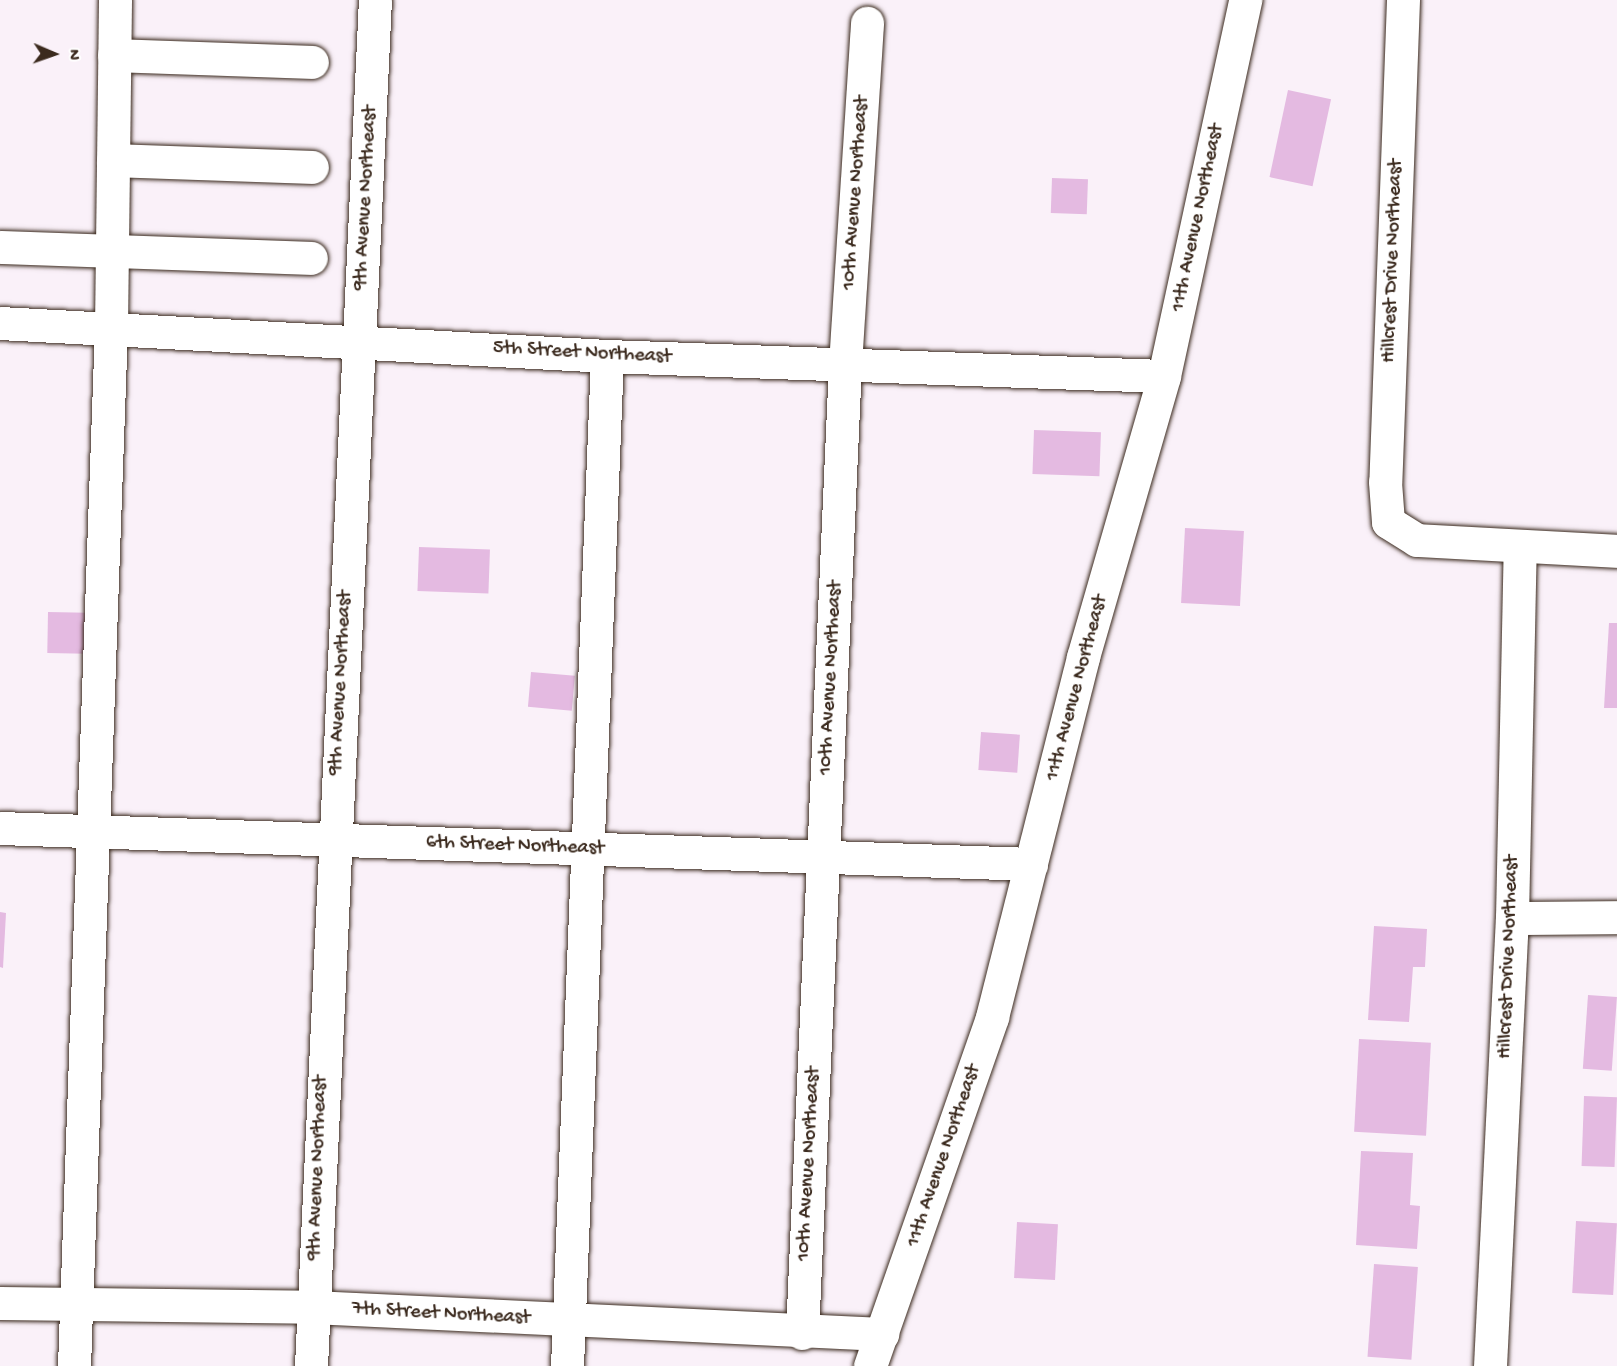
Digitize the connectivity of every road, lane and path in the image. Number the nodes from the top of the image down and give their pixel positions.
1 (116, 0) edge
2 (375, 0) edge
3 (1245, 0) edge
4 (1402, 0) edge
5 (867, 23) dead end
6 (114, 55) junction
7 (312, 62) dead end
8 (113, 160) junction
9 (312, 167) dead end
10 (0, 247) edge
11 (113, 253) junction
12 (311, 258) dead end
13 (0, 323) edge
14 (111, 328) junction
15 (360, 341) junction
16 (607, 356) junction
17 (845, 364) junction
18 (1164, 376) junction
19 (1520, 548) junction
20 (1617, 552) edge
21 (0, 828) edge
22 (92, 831) junction
23 (332, 840) junction
24 (587, 849) junction
25 (823, 857) junction
26 (1031, 864) junction
27 (1512, 918) junction
28 (1617, 918) edge
29 (0, 1303) edge
30 (76, 1304) junction
31 (312, 1307) junction
32 (568, 1321) junction
33 (802, 1333) junction
34 (882, 1334) junction
35 (74, 1366) edge
36 (310, 1366) edge
37 (567, 1366) edge
38 (870, 1366) edge
39 (1490, 1366) edge

1 - 6 street
2 - 15 street, 9th Avenue Northeast
3 - 18 street, 11th Avenue Northeast
4 - 19 street, Hillcrest Drive Northeast
5 - 17 street, 10th Avenue Northeast
6 - 7 street
6 - 8 street
8 - 9 street
8 - 11 street
10 - 11 street
11 - 12 street
11 - 14 street
13 - 14 street, 5th Street Northeast
14 - 15 street, 5th Street Northeast
14 - 22 street
15 - 16 street, 5th Street Northeast
15 - 23 street, 9th Avenue Northeast
16 - 17 street, 5th Street Northeast
16 - 24 street
17 - 18 street, 5th Street Northeast
17 - 25 street, 10th Avenue Northeast
18 - 26 street, 11th Avenue Northeast
19 - 20 street
19 - 27 street, Hillcrest Drive Northeast
21 - 22 street, 6th Street Northeast
22 - 23 street, 6th Street Northeast
22 - 30 street
23 - 24 street, 6th Street Northeast
23 - 31 street, 9th Avenue Northeast
24 - 25 street, 6th Street Northeast
24 - 32 street
25 - 26 street, 6th Street Northeast
25 - 33 street, 10th Avenue Northeast
26 - 34 street, 11th Avenue Northeast
27 - 28 street
27 - 39 street, Hillcrest Drive Northeast
29 - 30 street, 7th Street Northeast
30 - 31 street, 7th Street Northeast
30 - 35 street
31 - 32 street, 7th Street Northeast
31 - 36 street, 9th Avenue Northeast
32 - 33 street, 7th Street Northeast
32 - 37 street
33 - 34 street, 7th Street Northeast
34 - 38 street, 11th Avenue Northeast

